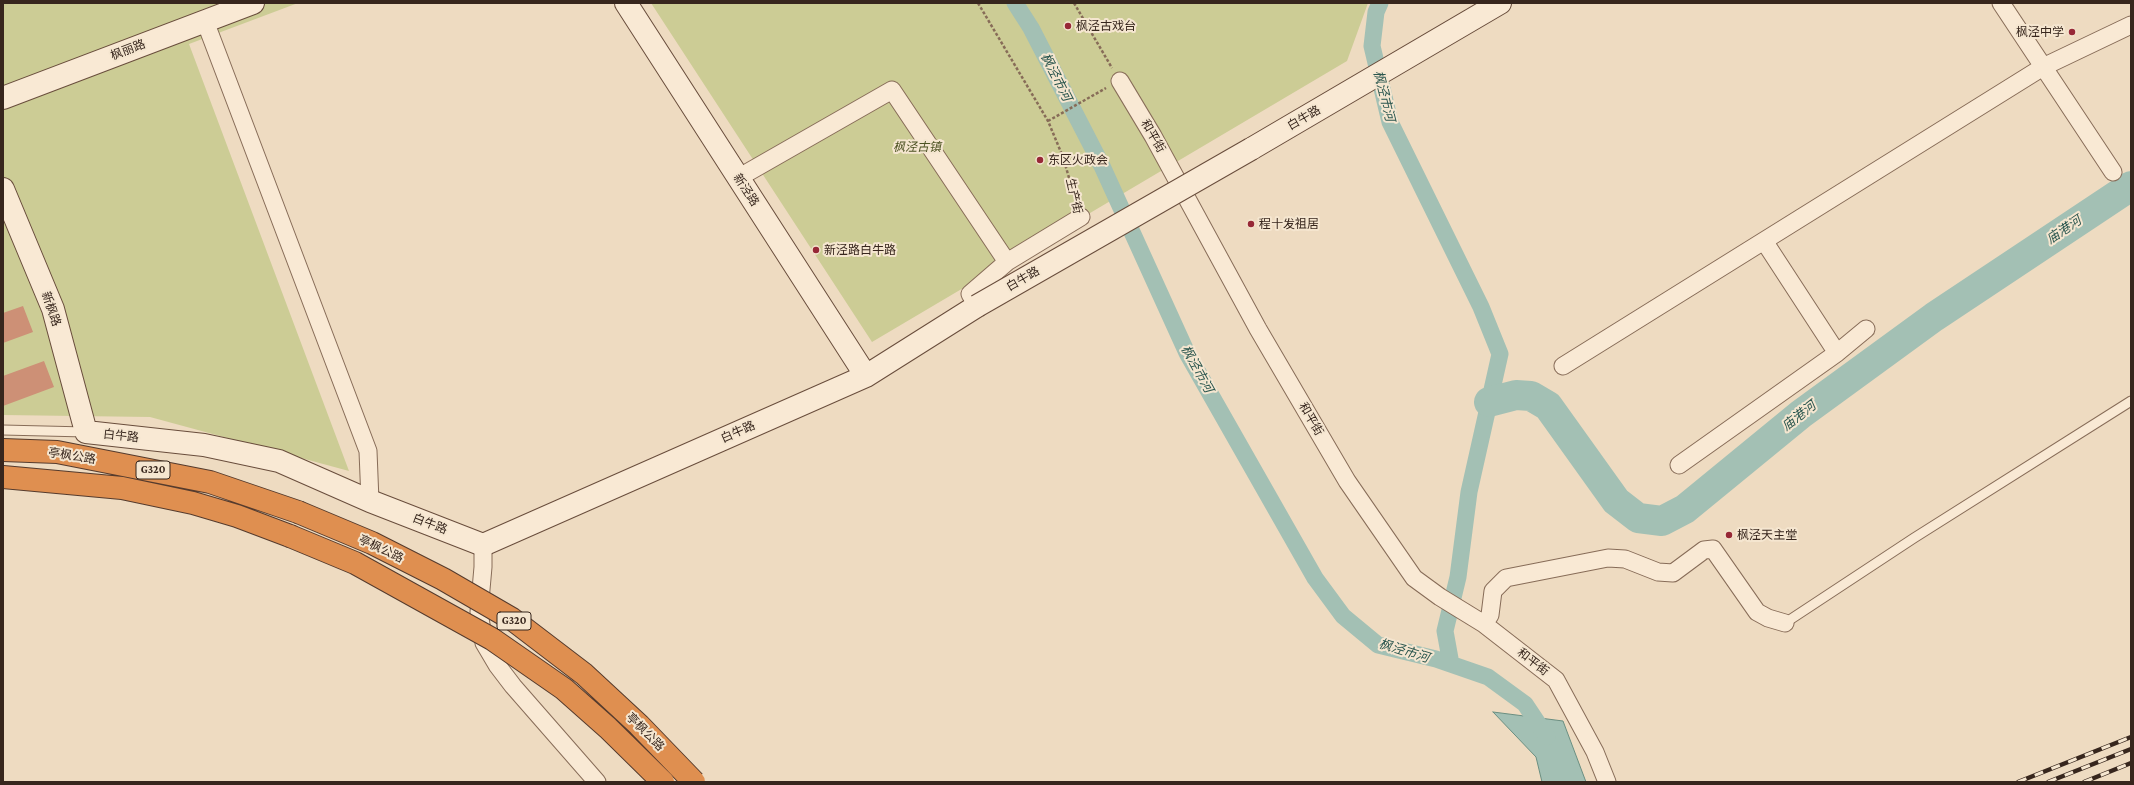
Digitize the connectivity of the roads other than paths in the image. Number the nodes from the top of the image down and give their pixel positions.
1 (253, 3) edge
2 (626, 3) edge
3 (1500, 3) edge
4 (2001, 3) edge
5 (205, 21) junction
6 (2131, 25) edge
7 (2043, 67) junction
8 (1120, 81) road end
9 (3, 98) edge
10 (2113, 172) dead end
11 (738, 178) junction
12 (3, 189) edge
13 (1081, 217) road end
14 (1764, 241) junction
15 (1007, 262) junction
16 (977, 306) junction
17 (1866, 329) dead end
18 (1837, 353) junction
19 (1562, 366) dead end
20 (866, 376) junction
21 (2131, 401) edge
22 (3, 430) edge
23 (86, 432) junction
24 (3, 450) edge
25 (1679, 465) dead end
26 (3, 477) edge
27 (370, 501) junction
28 (483, 545) junction
29 (1477, 619) junction
30 (1785, 623) joint
31 (597, 782) edge
32 (663, 782) edge
33 (694, 782) edge
34 (1607, 782) edge

1 - 5 street, 枫丽路
2 - 11 street, 新泾路
3 - 16 street, 白牛路, bridge
4 - 7 street
5 - 9 street, 枫丽路
5 - 27 street
6 - 7 street
7 - 10 street
7 - 14 street
8 - 29 street, 和平街
11 - 15 street
11 - 20 street, 新泾路
12 - 23 street, 新枫路
13 - 15 street, 生产街
14 - 18 street
14 - 19 street
15 - 16 street, 生产街
16 - 20 street, 白牛路
17 - 18 street
18 - 25 street
20 - 28 street, 白牛路
21 - 30 lane
22 - 23 lane
23 - 27 street, 白牛路
24 - 33 highway, 亭枫公路 / G320, bridge
26 - 32 highway, 亭枫公路 / G320, bridge
27 - 28 street, 白牛路
28 - 31 street
29 - 30 street
29 - 34 street, 和平街

